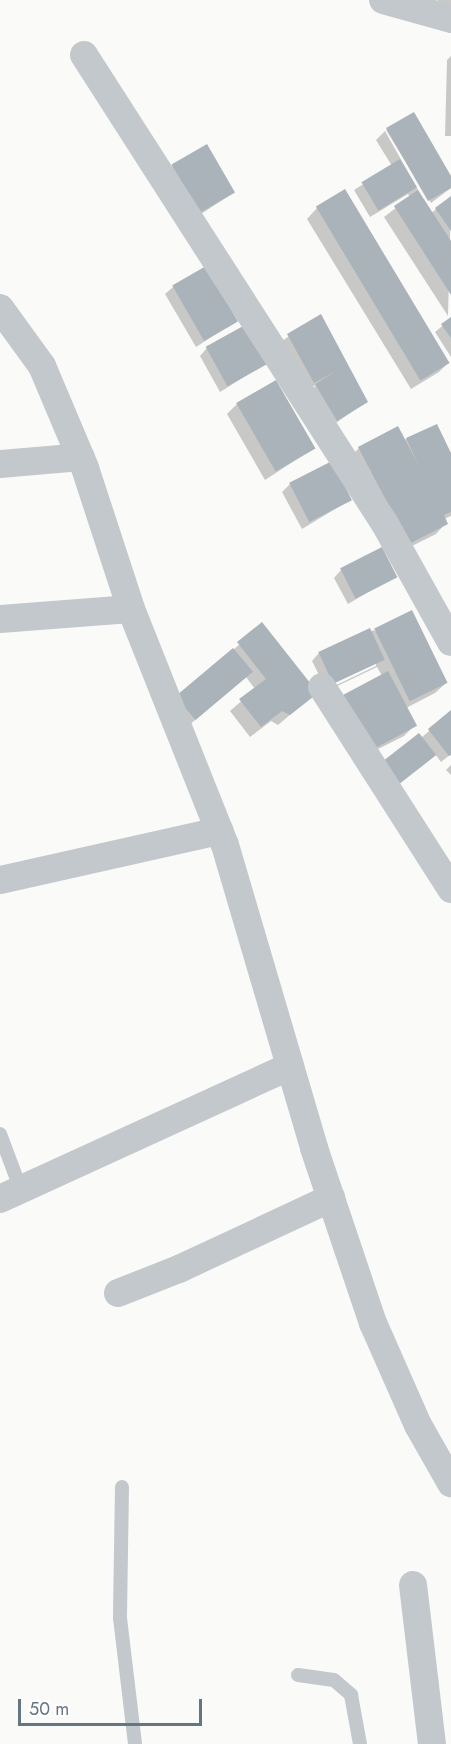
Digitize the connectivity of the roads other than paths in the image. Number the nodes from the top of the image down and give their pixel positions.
1 (383, 0) edge
2 (451, 19) edge
3 (84, 55) dead end
4 (0, 308) edge
5 (81, 457) junction
6 (0, 464) edge
7 (131, 609) junction
8 (0, 618) edge
9 (451, 642) edge
10 (322, 687) dead end
11 (220, 831) junction
12 (0, 880) edge
13 (451, 889) edge
14 (290, 1066) junction
15 (0, 1134) edge
16 (10, 1194) edge
17 (331, 1198) junction
18 (118, 1293) dead end
19 (451, 1483) edge
20 (122, 1487) dead end
21 (413, 1585) dead end
22 (298, 1675) dead end
23 (135, 1744) edge
24 (360, 1744) edge
25 (432, 1744) edge

1 - 2 street
3 - 9 street
4 - 5 street
5 - 6 street
5 - 7 street
7 - 8 street
7 - 11 street
10 - 13 street
11 - 12 street
11 - 14 street
14 - 16 street
14 - 17 street
15 - 16 lane
17 - 18 street
17 - 19 street
20 - 23 lane
21 - 25 street
22 - 24 lane

